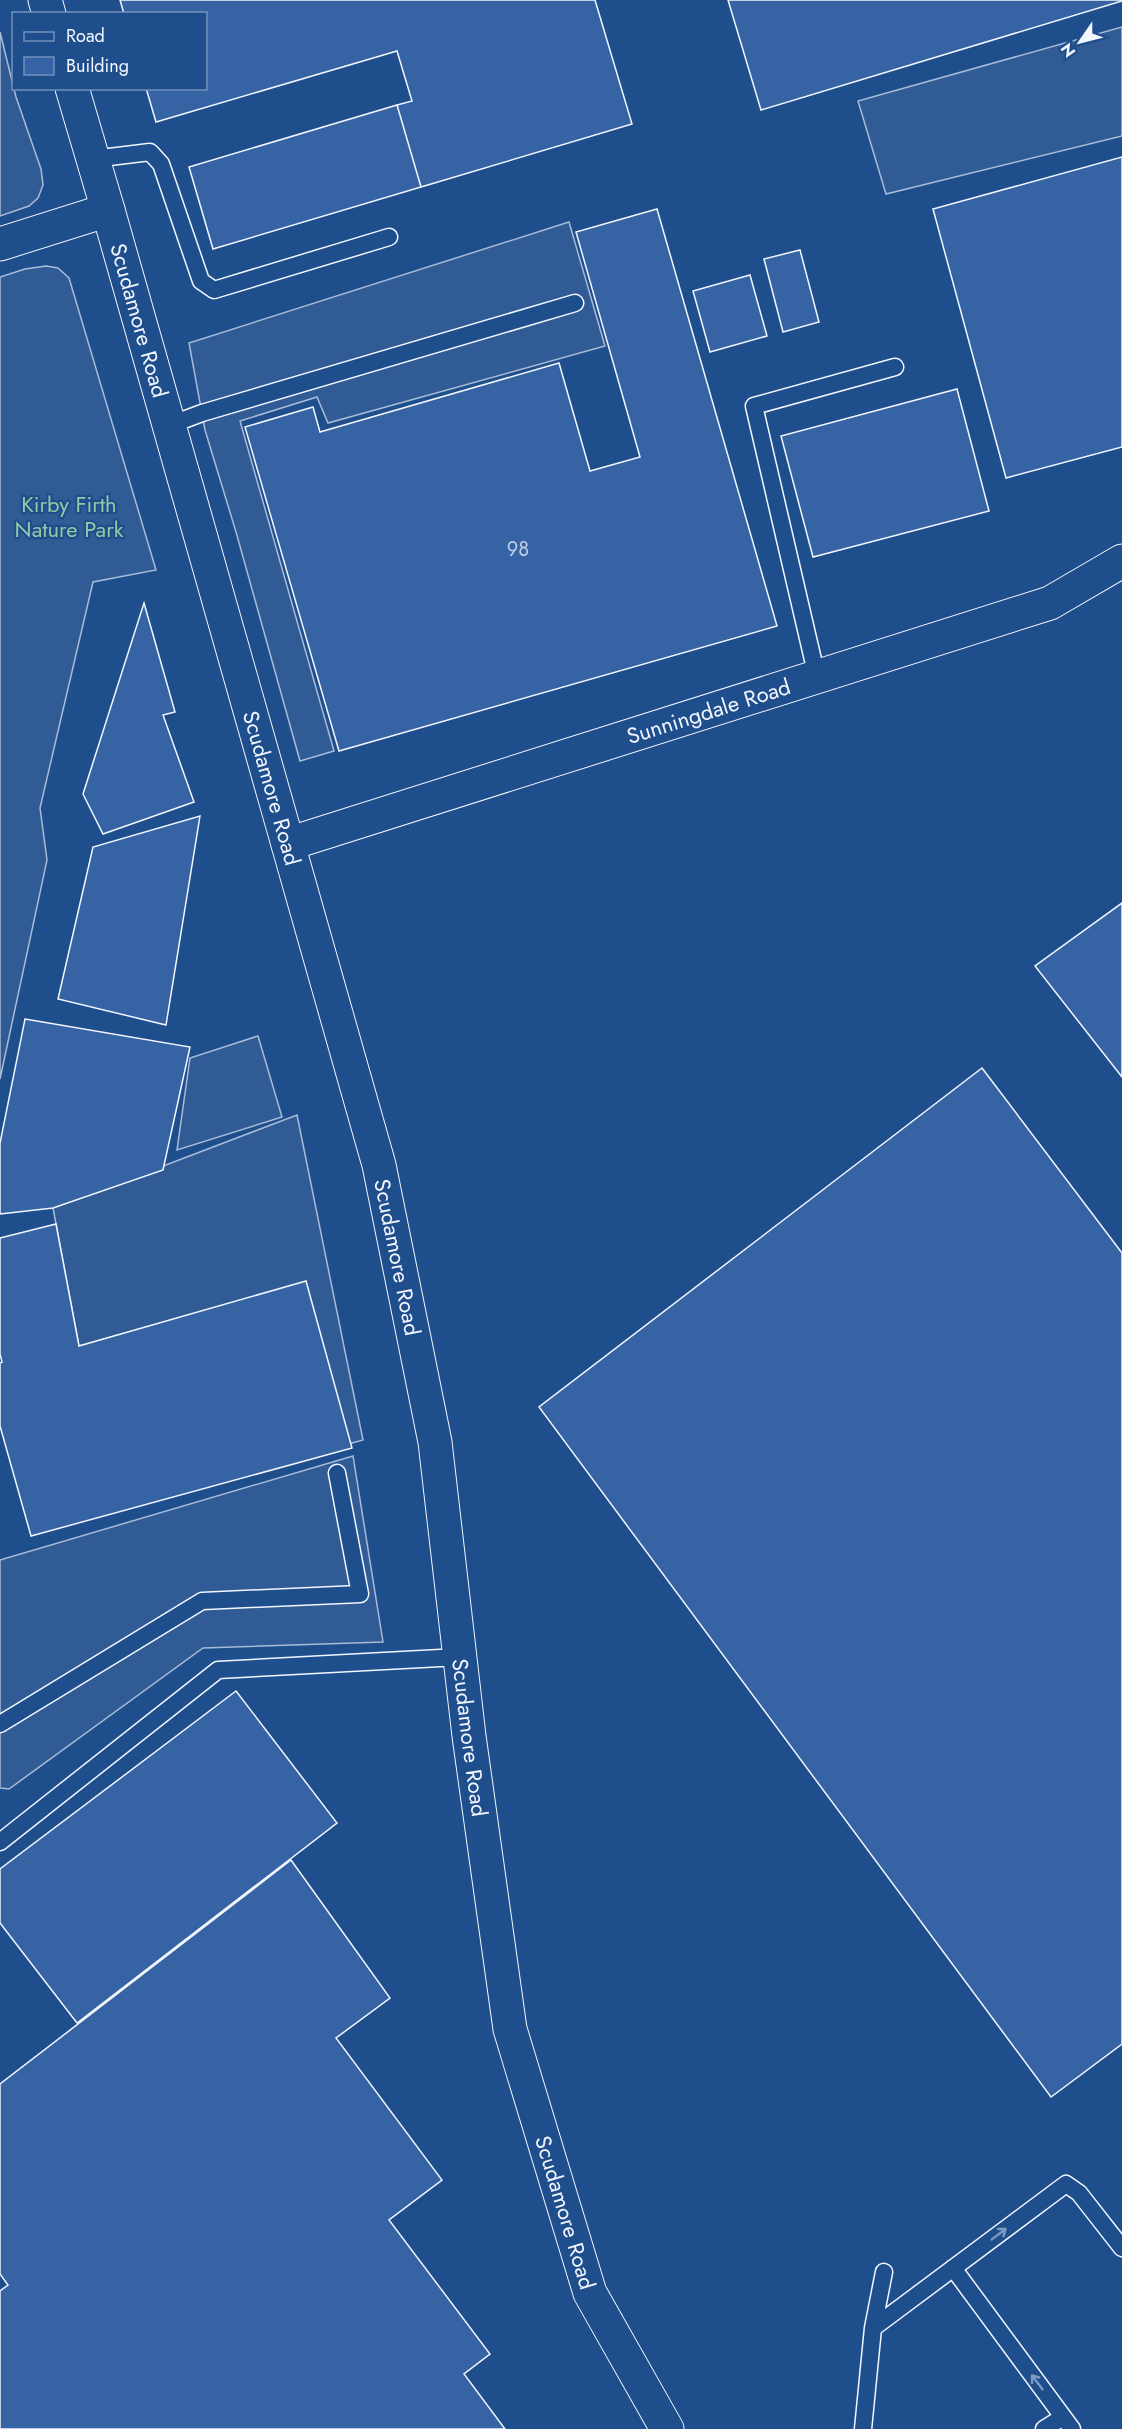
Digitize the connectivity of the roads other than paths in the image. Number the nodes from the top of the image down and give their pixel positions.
1 (73, 90) edge
2 (93, 159) junction
3 (108, 210) junction
4 (389, 237) dead end
5 (0, 244) edge
6 (575, 303) dead end
7 (895, 367) dead end
8 (170, 425) junction
9 (1122, 561) edge
10 (817, 677) junction
11 (288, 844) junction
12 (337, 1473) dead end
13 (459, 1657) junction
14 (0, 1724) edge
15 (0, 1842) edge
16 (1122, 2248) edge
17 (952, 2268) junction
18 (884, 2272) dead end
19 (873, 2328) junction
20 (1068, 2423) edge
21 (667, 2429) edge
22 (864, 2429) edge
23 (1044, 2429) edge

1 - 2 street, Scudamore Road
2 - 3 street, Scudamore Road
2 - 4 lane
3 - 5 street
3 - 8 street, Scudamore Road
6 - 8 lane
7 - 10 lane
8 - 11 street, Scudamore Road
9 - 10 street, Sunningdale Road
10 - 11 street, Sunningdale Road
11 - 13 street, Scudamore Road
12 - 14 lane
13 - 15 lane
13 - 21 street, Scudamore Road
17 -> 16 lane
17 - 19 lane
20 -> 17 lane
18 - 19 lane
19 - 22 lane
20 - 23 lane

